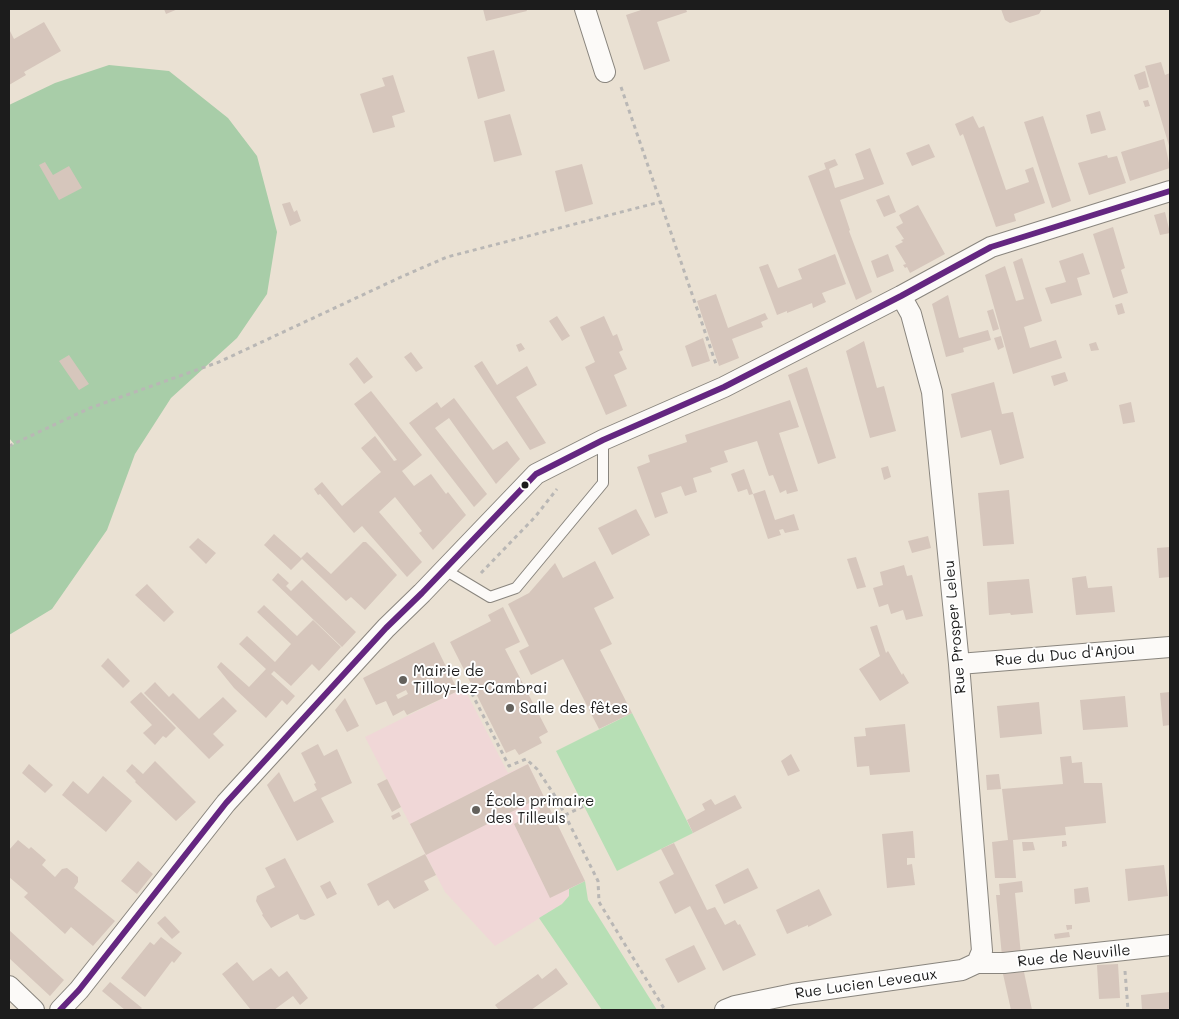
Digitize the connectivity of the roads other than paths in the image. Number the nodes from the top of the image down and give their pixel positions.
1 (585, 9) edge
2 (605, 72) road end
3 (1170, 191) edge
4 (901, 296) junction
5 (603, 440) junction
6 (445, 570) junction
7 (1170, 647) edge
8 (959, 664) junction
9 (1170, 945) edge
10 (977, 963) junction
11 (9, 986) edge
12 (794, 1002) edge
13 (34, 1010) edge
14 (60, 1010) edge
15 (725, 1010) edge

1 - 2 street
3 - 4 street
4 - 5 street
4 - 8 street, Rue Prosper Leleu
5 - 6 street
5 - 6 lane
6 - 14 street
7 - 8 street, Rue du Duc d'Anjou
8 - 10 street, Rue Prosper Leleu
9 - 10 street, Rue de Neuville
10 - 12 street, Rue Lucien Leveaux
11 - 13 street
12 - 15 street, Rue Lucien Leveaux

